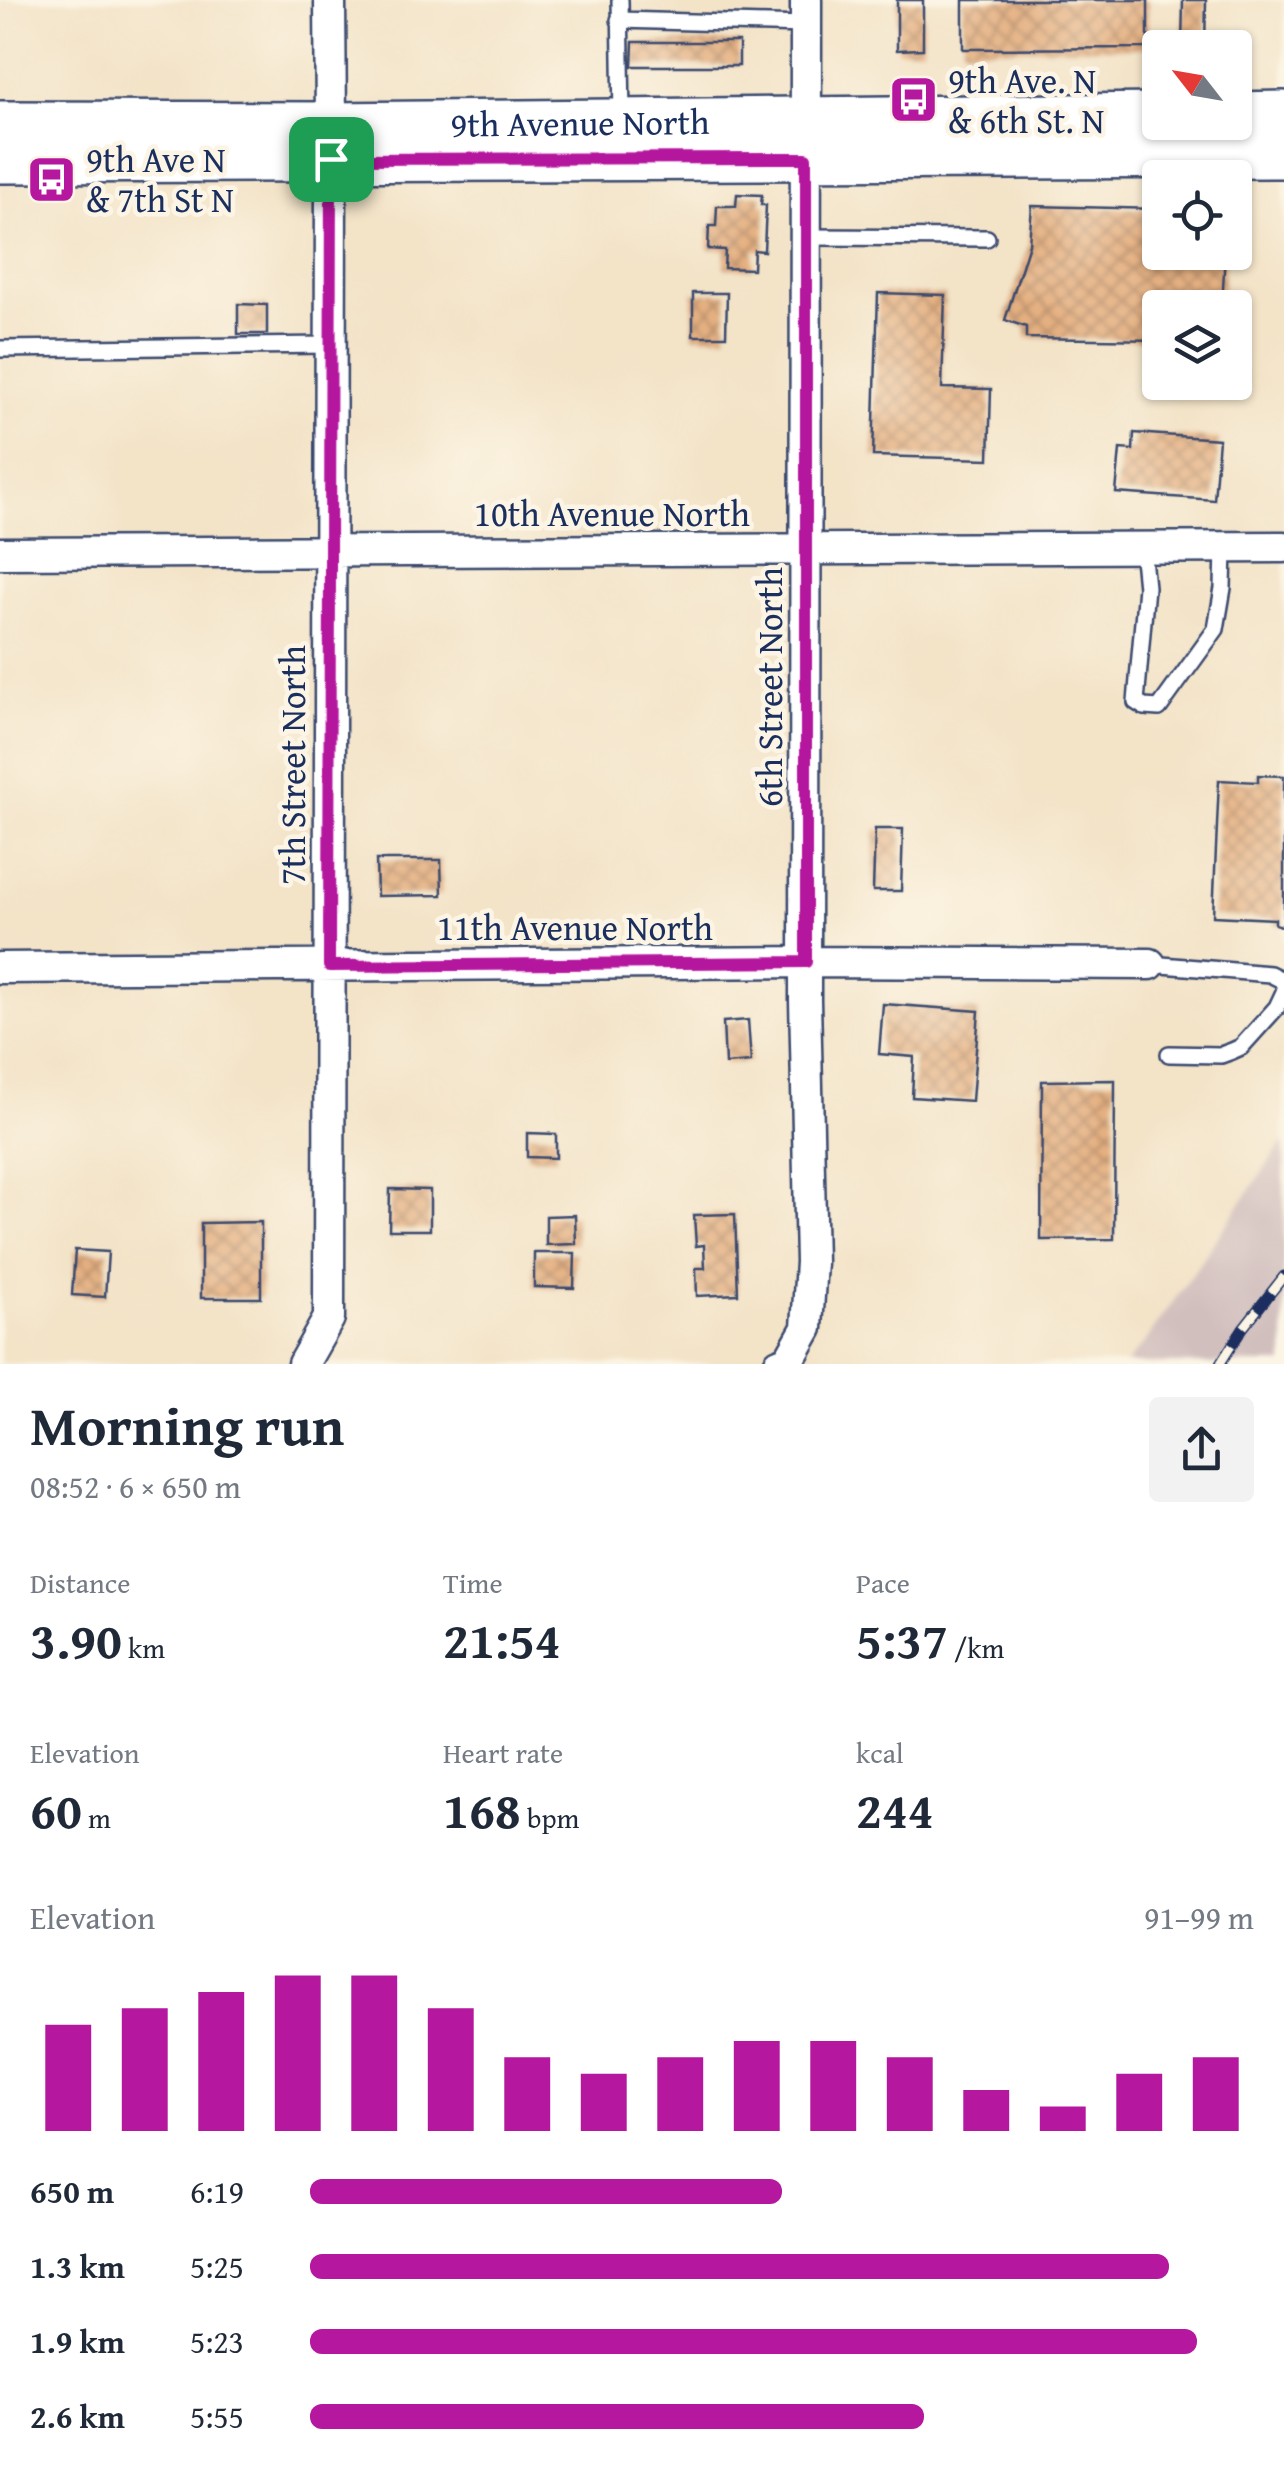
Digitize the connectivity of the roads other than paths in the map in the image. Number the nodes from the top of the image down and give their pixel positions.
1 (330, 0) edge
2 (620, 0) edge
3 (806, 12) edge
4 (620, 20) junction
5 (1284, 114) edge
6 (1252, 115) edge
7 (1142, 117) edge
8 (622, 122) junction
9 (0, 124) edge
10 (806, 139) junction
11 (331, 142) junction
12 (1284, 155) edge
13 (0, 160) edge
14 (806, 237) junction
15 (987, 238) dead end
16 (329, 345) junction
17 (0, 349) edge
18 (1224, 547) junction
19 (1284, 547) edge
20 (1142, 548) junction
21 (806, 550) junction
22 (329, 552) junction
23 (0, 554) edge
24 (806, 962) junction
25 (1150, 964) joint
26 (329, 966) junction
27 (0, 968) edge
28 (1284, 989) edge
29 (1169, 1054) dead end
30 (304, 1364) edge
31 (780, 1364) edge

1 - 11 street, 7th Street North
2 - 4 lane
3 - 4 lane
3 - 10 street, 6th Street North
4 - 8 lane
5 - 6 main road
7 - 10 main road, 9th Avenue North
8 - 10 main road, 9th Avenue North
8 - 11 main road, 9th Avenue North
9 - 11 main road, 9th Avenue North
10 - 11 main road, 9th Avenue North
10 - 12 main road, 9th Avenue North
10 - 14 street, 6th Street North
11 - 13 main road, 9th Avenue North
11 - 16 street, 7th Street North
14 - 15 lane
14 - 21 street, 6th Street North
16 - 17 lane
16 - 22 street, 7th Street North
18 - 19 street, 10th Avenue North
18 - 20 street, 10th Avenue North
18 - 20 lane
20 - 21 street, 10th Avenue North
21 - 22 street, 10th Avenue North
21 - 24 street, 6th Street North
22 - 23 street, 10th Avenue North
22 - 26 street, 7th Street North
24 - 25 street, 11th Avenue North
24 - 26 street, 11th Avenue North
24 - 31 street, 6th Street North
25 - 28 lane
26 - 27 street, 11th Avenue North
26 - 30 street, 7th Street North
28 - 29 lane

